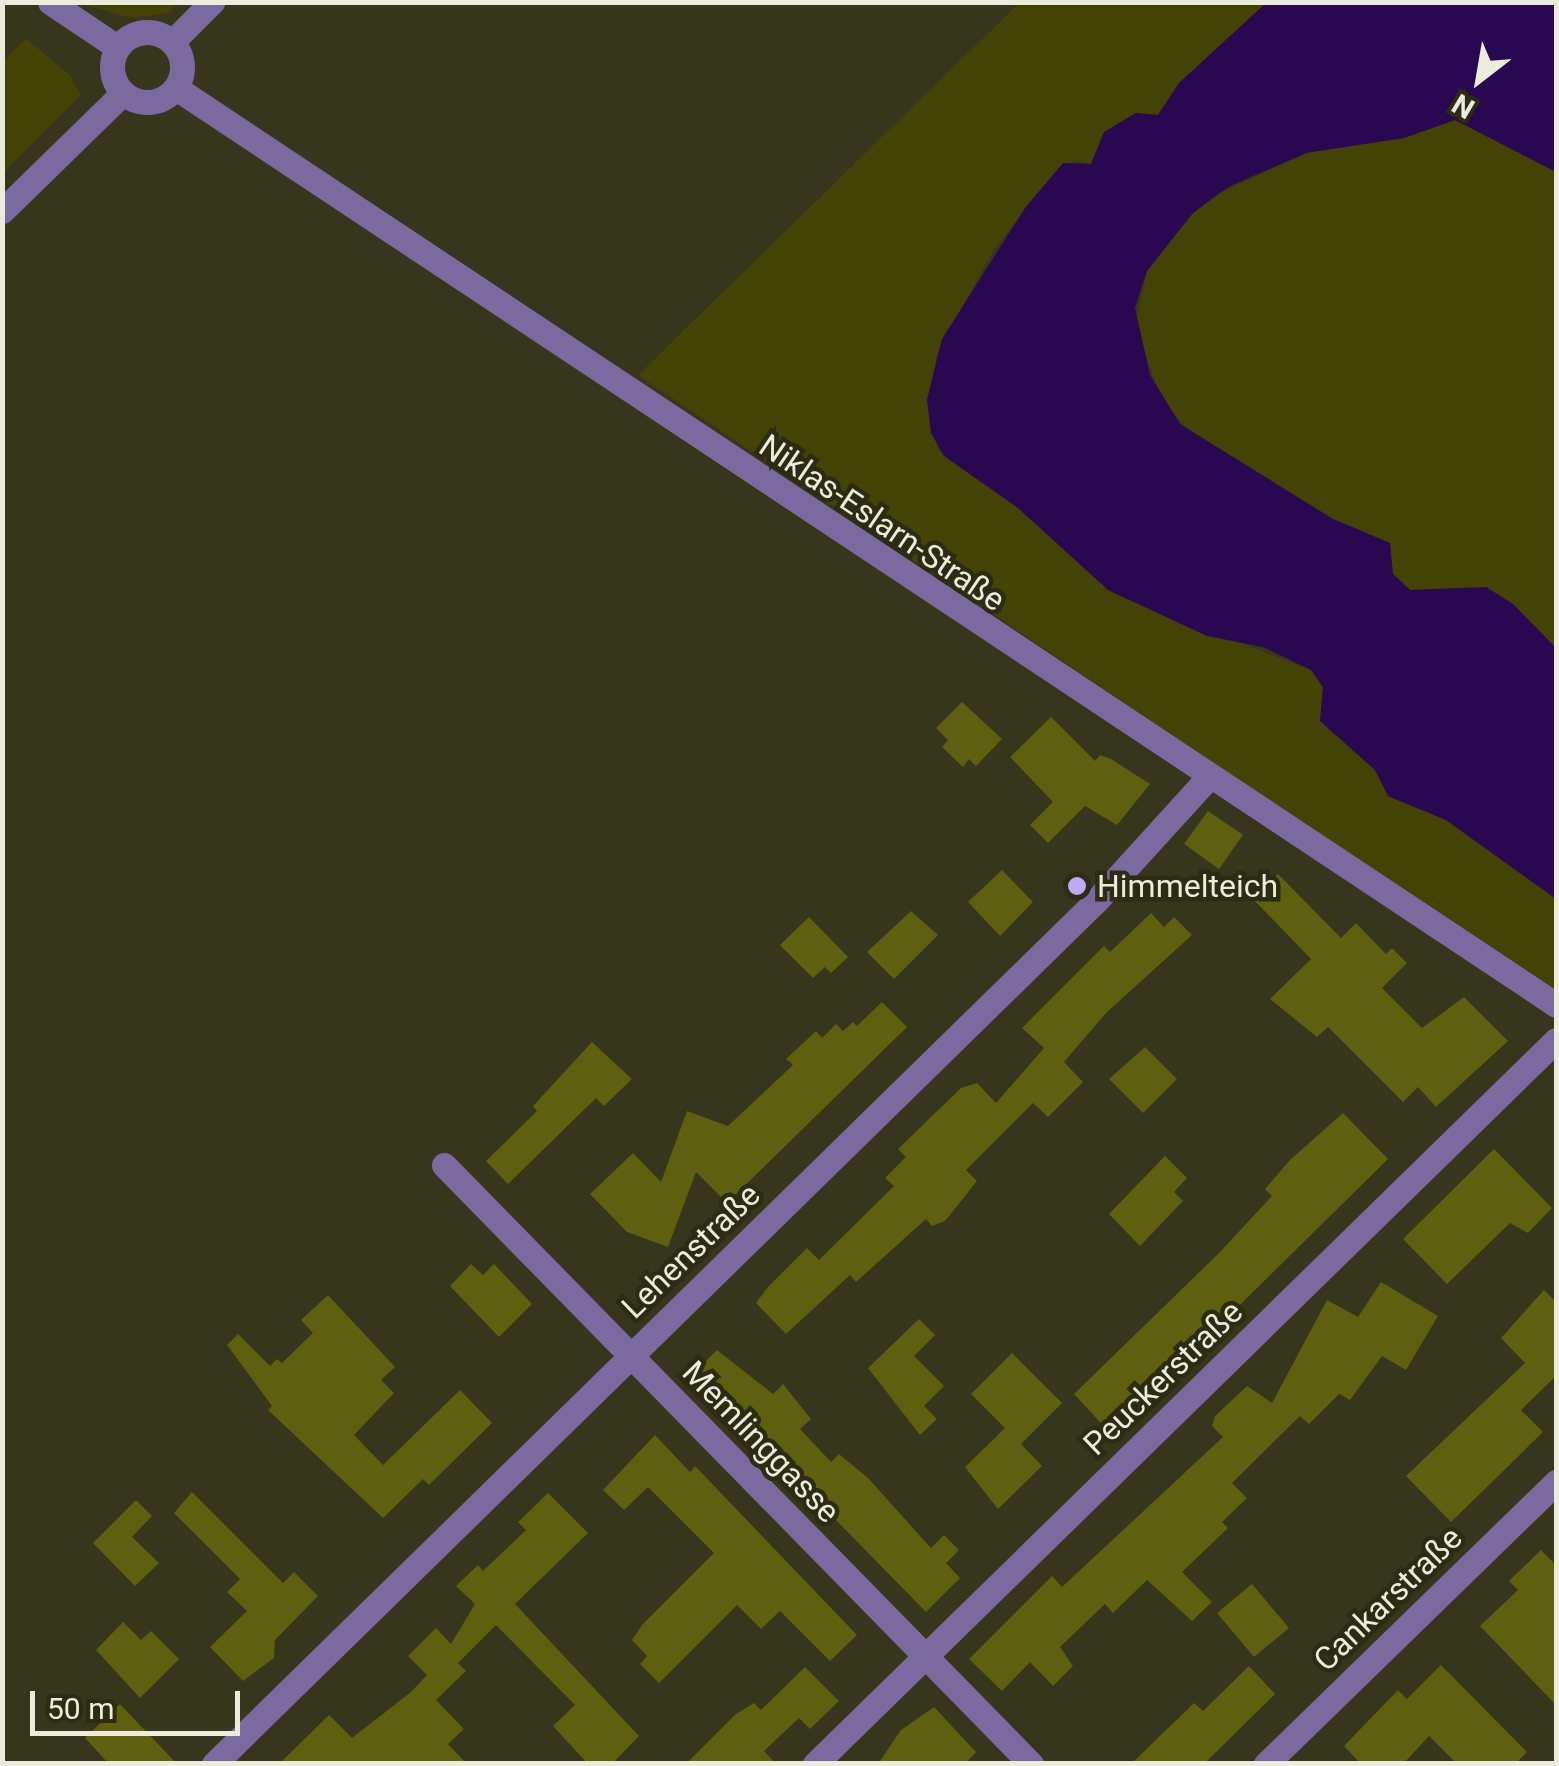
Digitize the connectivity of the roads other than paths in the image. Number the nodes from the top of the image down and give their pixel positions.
1 (50, 2) edge
2 (212, 2) edge
3 (172, 42) junction
4 (117, 47) junction
5 (176, 88) junction
6 (123, 93) junction
7 (2, 211) edge
8 (1207, 778) junction
9 (1556, 1005) edge
10 (1556, 1040) edge
11 (444, 1165) dead end
12 (630, 1355) junction
13 (1556, 1482) edge
14 (925, 1655) junction
15 (214, 1764) edge
16 (815, 1764) edge
17 (1031, 1764) edge
18 (1266, 1764) edge

1 - 4 street
2 - 3 street
3 - 4 street
3 - 5 street
4 - 6 street
5 - 6 street
5 - 8 street, Niklas-Eslarn-Straße
6 - 7 street
8 - 9 street, Niklas-Eslarn-Straße
8 - 12 street, Lehenstraße
10 - 14 street, Peuckerstraße
11 - 12 street, Memlinggasse
12 - 14 street, Memlinggasse
12 - 15 street, Lehenstraße
13 - 18 street, Cankarstraße
14 - 16 street, Peuckerstraße
14 - 17 street, Memlinggasse

